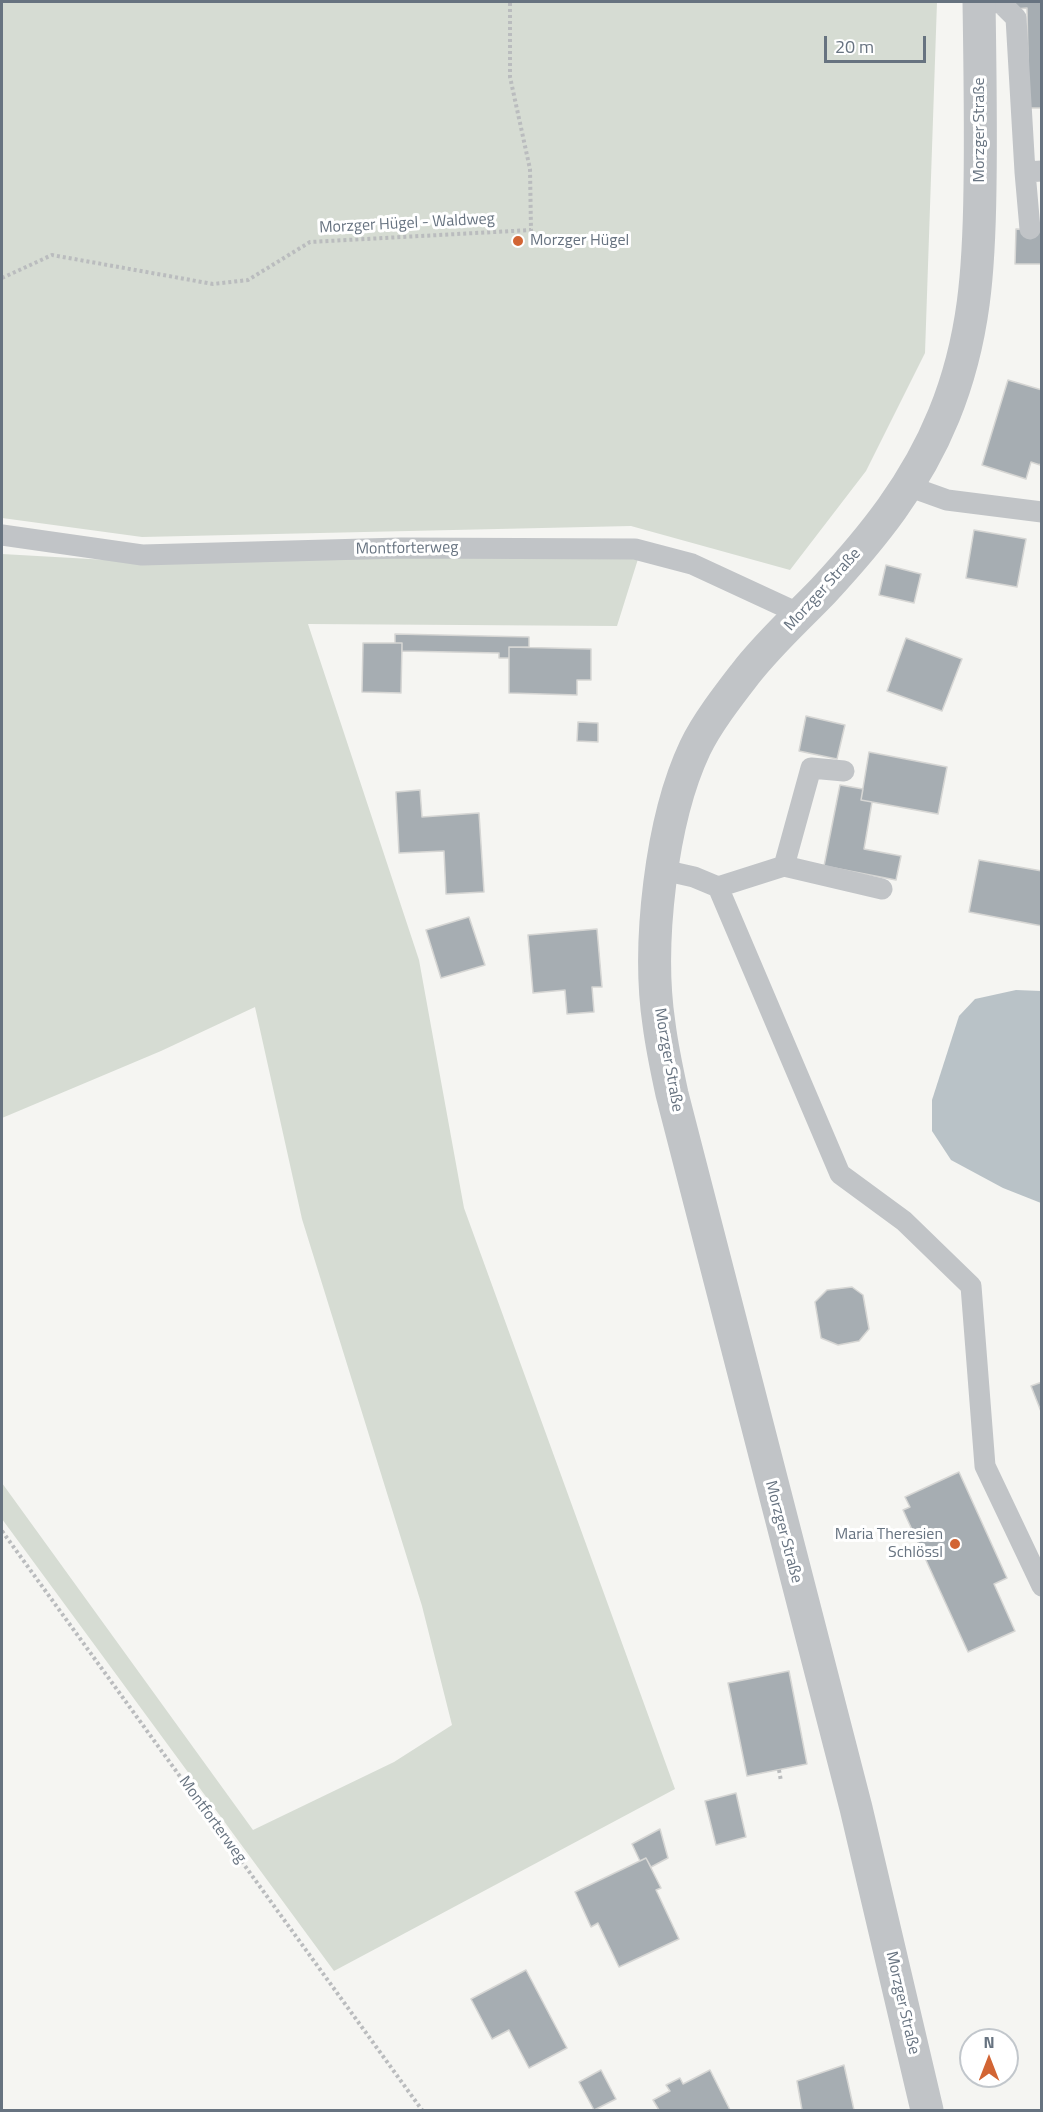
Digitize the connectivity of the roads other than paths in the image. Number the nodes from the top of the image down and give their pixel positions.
1 (979, 2) edge
2 (1033, 172) edge
3 (1030, 229) dead end
4 (908, 486) junction
5 (1041, 512) edge
6 (2, 535) edge
7 (800, 614) junction
8 (844, 771) dead end
9 (784, 866) junction
10 (663, 870) junction
11 (718, 887) junction
12 (882, 889) dead end
13 (1041, 1586) edge
14 (927, 2110) edge

1 - 2 lane
1 - 4 street, Morzger Straße
2 - 3 lane
4 - 5 lane
4 - 7 street, Morzger Straße
6 - 7 lane, Montforterweg
7 - 10 street, Morzger Straße
8 - 9 lane
9 - 11 lane
9 - 12 lane
10 - 11 lane
10 - 14 street, Morzger Straße
11 - 13 lane

